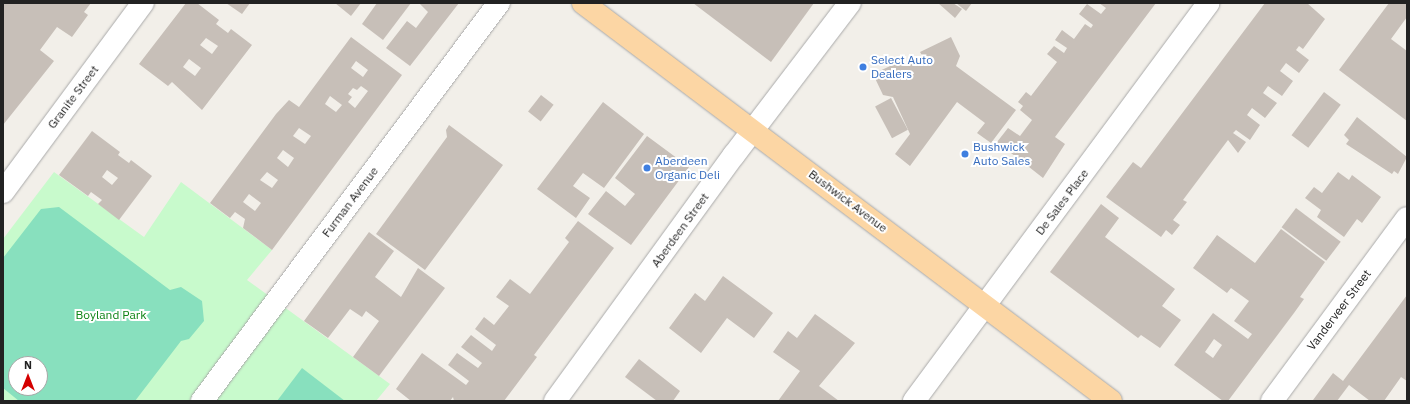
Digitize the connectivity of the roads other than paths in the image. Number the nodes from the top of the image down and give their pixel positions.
1 (143, 3) edge
2 (499, 3) edge
3 (583, 3) edge
4 (850, 3) edge
5 (1209, 3) edge
6 (753, 130) junction
7 (3, 192) edge
8 (1407, 218) edge
9 (986, 304) junction
10 (202, 401) edge
11 (555, 401) edge
12 (914, 401) edge
13 (1111, 401) edge
14 (1272, 401) edge

1 - 7 street, Granite Street
2 - 10 street, Furman Avenue
3 - 6 main road, Bushwick Avenue
4 - 6 street, Aberdeen Street
5 - 9 street, De Sales Place
6 - 9 main road, Bushwick Avenue
6 - 11 street, Aberdeen Street
8 - 14 street, Vanderveer Street
9 - 12 street, De Sales Place
9 - 13 main road, Bushwick Avenue

